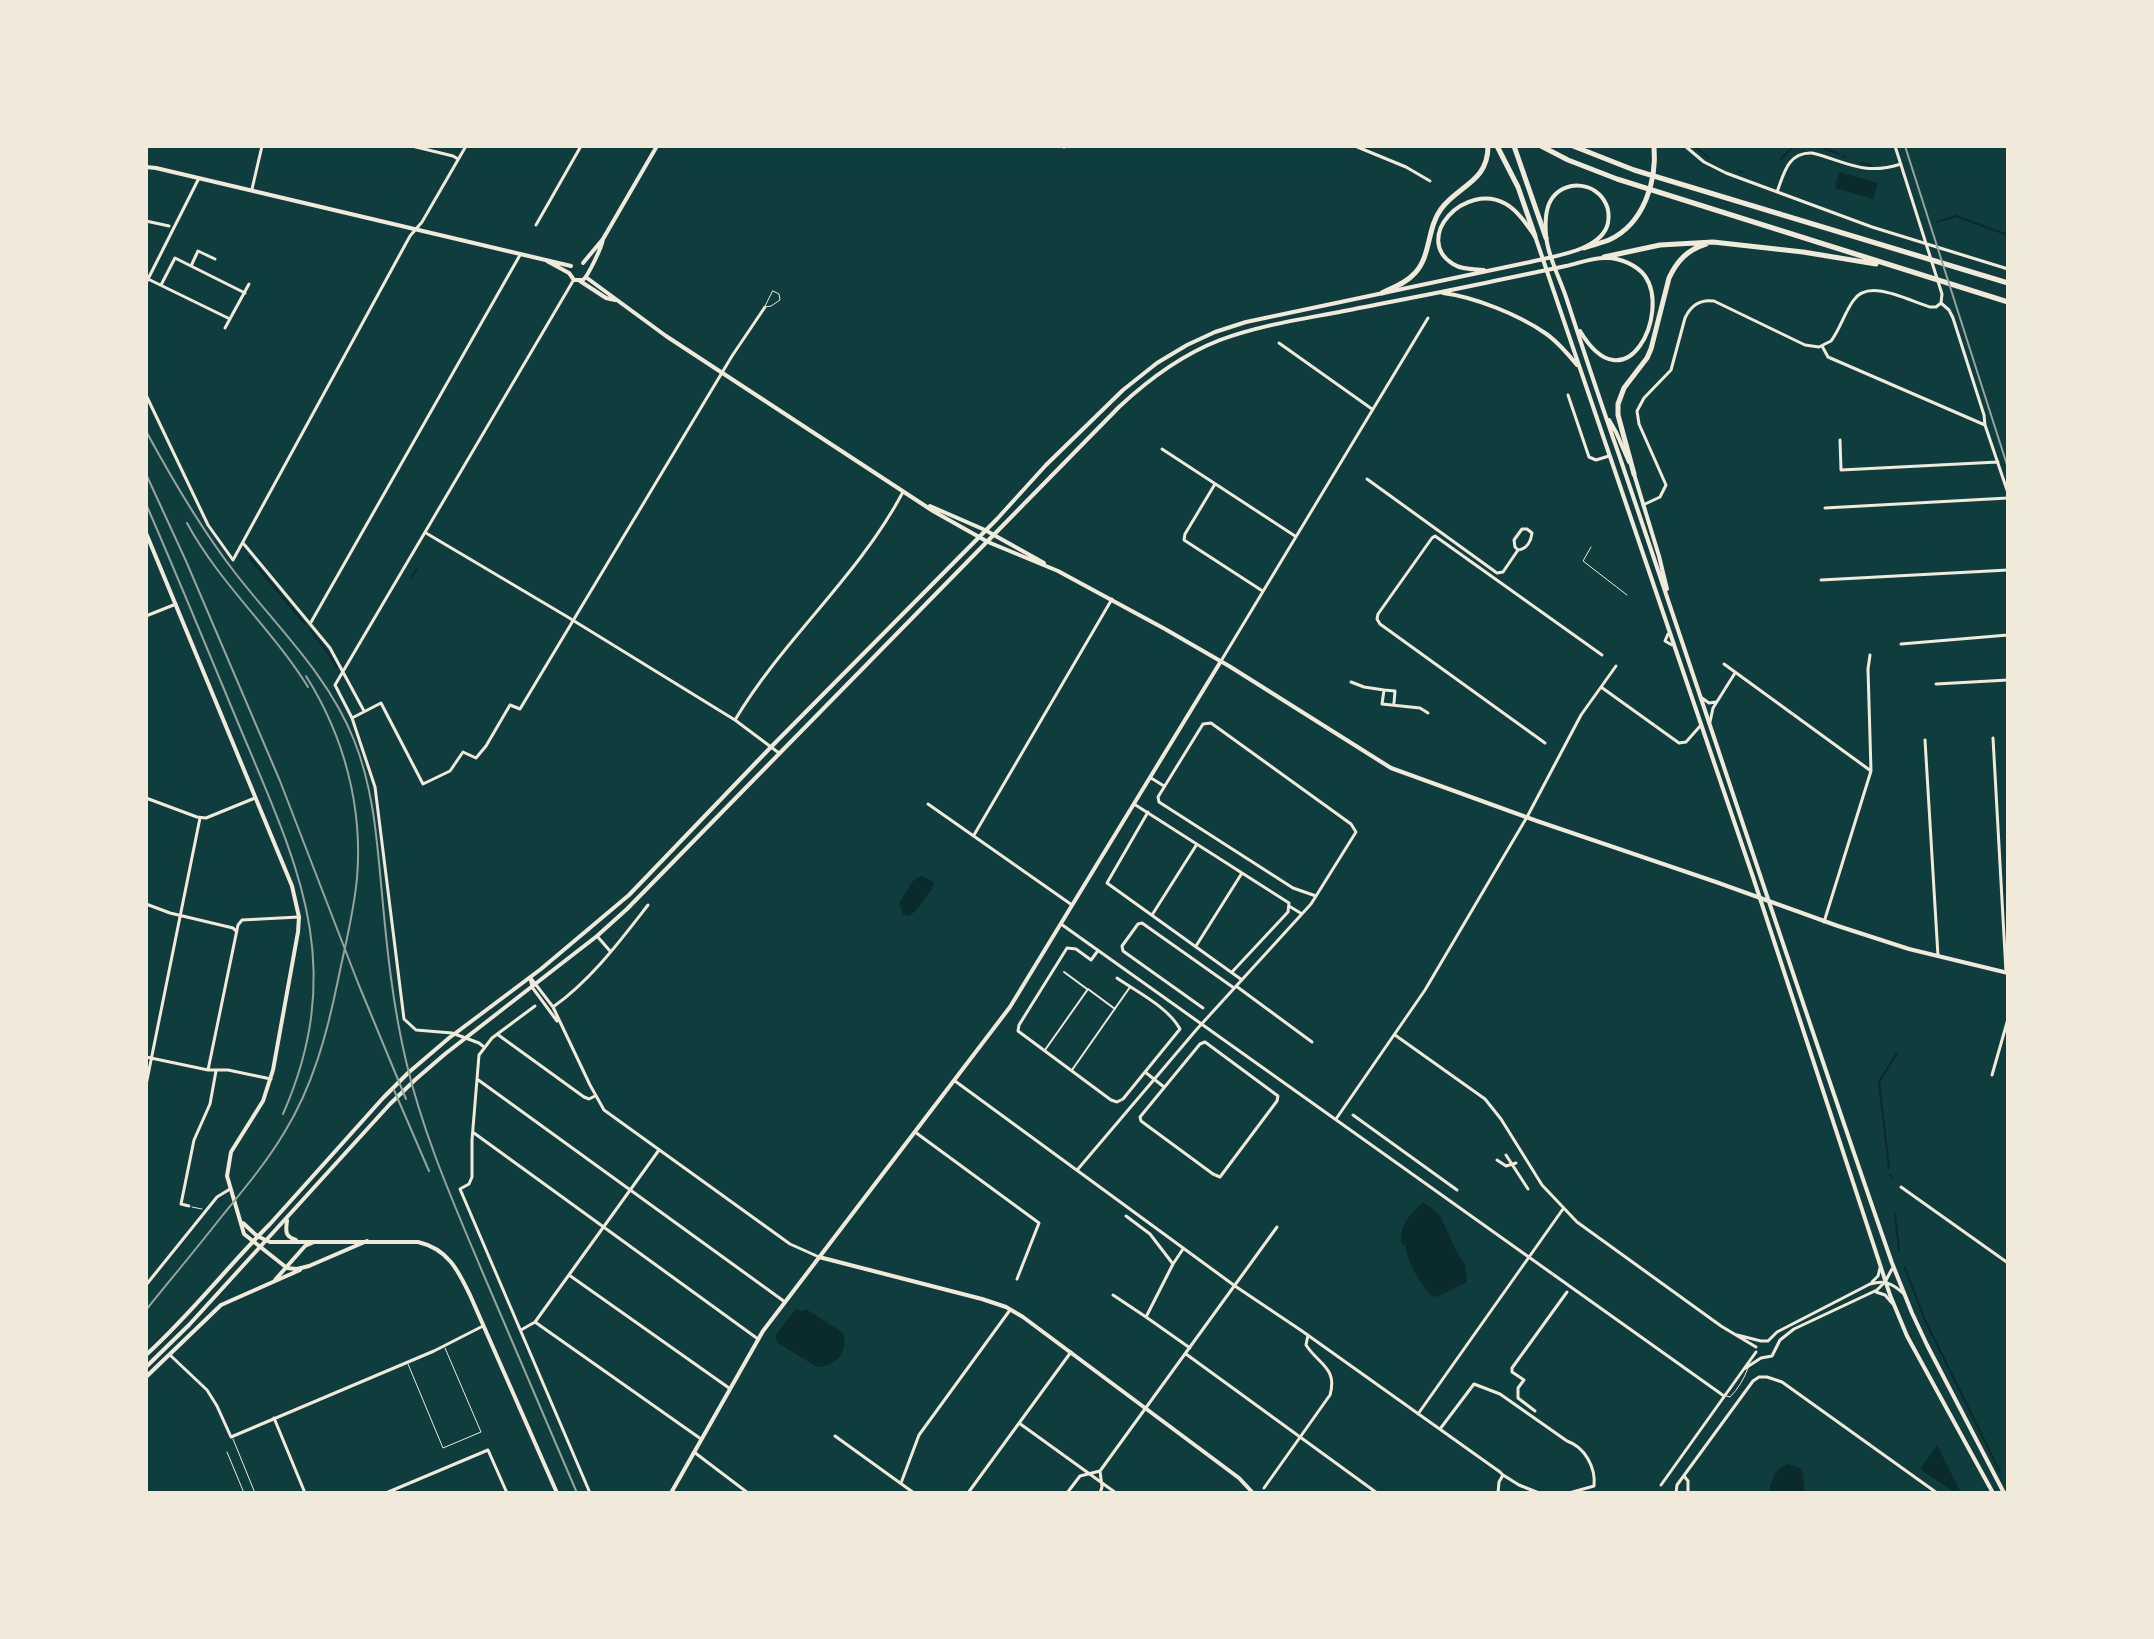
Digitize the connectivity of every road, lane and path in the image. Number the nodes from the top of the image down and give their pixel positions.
1 (262, 146) edge
2 (412, 146) edge
3 (466, 146) edge
4 (581, 146) edge
5 (657, 146) edge
6 (1355, 146) edge
7 (1488, 146) edge
8 (1497, 146) edge
9 (1514, 146) edge
10 (1541, 146) edge
11 (1573, 146) edge
12 (1583, 146) edge
13 (1654, 146) edge
14 (1685, 146) edge
15 (1895, 146) edge
16 (1598, 157) junction
17 (458, 159) junction
18 (146, 164) edge
19 (1901, 164) junction
20 (199, 178) junction
21 (1430, 181) dead end
22 (252, 190) junction
23 (1777, 192) junction
24 (146, 221) edge
25 (536, 225) dead end
26 (169, 226) dead end
27 (416, 229) junction
28 (1535, 236) junction
29 (1546, 238) junction
30 (603, 239) junction
31 (1713, 242) junction
32 (1584, 248) junction
33 (520, 254) junction
34 (1604, 257) junction
35 (215, 259) dead end
36 (547, 261) junction
37 (583, 263) junction
38 (191, 266) junction
39 (571, 266) junction
40 (589, 269) junction
41 (2008, 269) edge
42 (1490, 270) junction
43 (1908, 271) junction
44 (569, 273) junction
45 (587, 278) junction
46 (147, 281) edge
47 (577, 281) junction
48 (2008, 283) edge
49 (249, 284) dead end
50 (161, 285) junction
51 (245, 293) junction
52 (1382, 293) junction
53 (1437, 293) junction
54 (615, 300) junction
55 (2008, 302) edge
56 (1941, 303) junction
57 (765, 307) dead end
58 (1428, 318) dead end
59 (230, 319) junction
60 (1574, 322) junction
61 (225, 328) dead end
62 (1279, 343) dead end
63 (1822, 346) junction
64 (1580, 368) junction
65 (722, 373) junction
66 (146, 395) edge
67 (1568, 395) dead end
68 (1372, 409) junction
69 (1605, 413) junction
70 (1985, 425) junction
71 (1840, 440) dead end
72 (1162, 449) dead end
73 (1610, 455) junction
74 (1998, 462) junction
75 (1634, 474) junction
76 (1367, 479) dead end
77 (1215, 484) junction
78 (903, 492) junction
79 (2008, 496) edge
80 (1643, 505) junction
81 (928, 506) junction
82 (1825, 508) dead end
83 (985, 530) junction
84 (146, 533) edge
85 (426, 533) junction
86 (979, 536) junction
87 (994, 536) junction
88 (1295, 536) junction
89 (242, 542) junction
90 (988, 542) junction
91 (1591, 547) dead end
92 (1518, 550) junction
93 (2008, 570) edge
94 (1056, 571) junction
95 (1821, 580) dead end
96 (1262, 591) junction
97 (1627, 595) dead end
98 (1112, 599) junction
99 (1669, 603) junction
100 (176, 604) junction
101 (146, 616) edge
102 (573, 620) junction
103 (310, 624) junction
104 (2008, 635) edge
105 (1901, 644) dead end
106 (1602, 655) dead end
107 (1870, 655) dead end
108 (1221, 661) junction
109 (1724, 664) dead end
110 (1616, 666) dead end
111 (1736, 672) junction
112 (344, 673) junction
113 (2008, 680) edge
114 (1351, 682) dead end
115 (1936, 684) dead end
116 (1601, 687) junction
117 (1384, 690) junction
118 (1702, 698) junction
119 (1716, 702) junction
120 (1394, 705) junction
121 (364, 711) junction
122 (1428, 713) dead end
123 (352, 718) junction
124 (735, 720) junction
125 (1710, 722) junction
126 (1701, 725) junction
127 (1993, 738) dead end
128 (1925, 740) dead end
129 (1545, 743) dead end
130 (771, 747) junction
131 (779, 754) junction
132 (1871, 771) junction
133 (1150, 778) junction
134 (1164, 786) junction
135 (146, 798) edge
136 (255, 798) junction
137 (928, 804) dead end
138 (1134, 804) junction
139 (1148, 812) junction
140 (1527, 817) junction
141 (200, 818) junction
142 (974, 835) junction
143 (1197, 844) junction
144 (1333, 856) dead end
145 (1339, 860) junction
146 (1242, 873) junction
147 (1316, 896) junction
148 (1760, 899) junction
149 (1770, 903) junction
150 (146, 904) edge
151 (648, 905) dead end
152 (1072, 905) junction
153 (1289, 906) junction
154 (1302, 914) junction
155 (180, 915) junction
156 (1152, 915) junction
157 (299, 917) junction
158 (1824, 922) junction
159 (1061, 924) junction
160 (236, 931) junction
161 (597, 936) junction
162 (1196, 946) junction
163 (1098, 950) junction
164 (610, 952) junction
165 (1938, 956) junction
166 (1064, 972) dead end
167 (1232, 972) junction
168 (2007, 972) edge
169 (530, 977) junction
170 (1117, 978) dead end
171 (1137, 978) junction
172 (1242, 980) junction
173 (1168, 984) junction
174 (534, 985) junction
175 (1130, 987) junction
176 (1235, 987) junction
177 (1088, 989) junction
178 (1160, 995) junction
179 (535, 1006) dead end
180 (553, 1007) junction
181 (1203, 1008) dead end
182 (1115, 1009) junction
183 (2008, 1019) edge
184 (560, 1024) junction
185 (1201, 1025) junction
186 (497, 1034) junction
187 (1394, 1034) junction
188 (1312, 1042) dead end
189 (484, 1047) junction
190 (1044, 1051) junction
191 (148, 1058) edge
192 (1241, 1060) junction
193 (208, 1070) junction
194 (216, 1071) junction
195 (1071, 1071) junction
196 (1145, 1071) junction
197 (1992, 1075) dead end
198 (271, 1079) junction
199 (477, 1079) junction
200 (1154, 1079) junction
201 (955, 1081) junction
202 (146, 1083) edge
203 (1164, 1087) junction
204 (595, 1096) junction
205 (1353, 1115) dead end
206 (1336, 1119) junction
207 (1364, 1122) junction
208 (1359, 1129) dead end
209 (915, 1132) junction
210 (474, 1133) junction
211 (659, 1150) junction
212 (1506, 1155) dead end
213 (1497, 1160) dead end
214 (1514, 1164) junction
215 (1078, 1169) junction
216 (1448, 1184) junction
217 (1901, 1187) dead end
218 (230, 1189) junction
219 (1444, 1189) dead end
220 (1528, 1189) dead end
221 (631, 1190) junction
222 (1457, 1190) dead end
223 (189, 1206) joint
224 (1563, 1209) junction
225 (206, 1211) junction
226 (1126, 1216) dead end
227 (287, 1220) junction
228 (241, 1222) junction
229 (603, 1227) junction
230 (1277, 1227) dead end
231 (257, 1236) junction
232 (252, 1241) junction
233 (267, 1241) junction
234 (298, 1241) junction
235 (367, 1241) junction
236 (316, 1242) junction
237 (261, 1248) junction
238 (1183, 1249) junction
239 (819, 1257) junction
240 (1530, 1258) junction
241 (322, 1260) junction
242 (279, 1263) junction
243 (2008, 1263) edge
244 (1173, 1264) junction
245 (1893, 1265) junction
246 (309, 1266) junction
247 (1881, 1267) junction
248 (287, 1268) junction
249 (280, 1275) junction
250 (569, 1275) junction
251 (1017, 1279) dead end
252 (273, 1282) junction
253 (1885, 1282) junction
254 (1870, 1284) junction
255 (146, 1285) edge
256 (1235, 1286) junction
257 (1567, 1292) dead end
258 (1873, 1292) junction
259 (1904, 1294) junction
260 (1113, 1295) dead end
261 (785, 1302) junction
262 (1894, 1306) junction
263 (1010, 1310) junction
264 (1146, 1317) junction
265 (535, 1322) junction
266 (483, 1326) junction
267 (521, 1331) junction
268 (1732, 1333) junction
269 (1308, 1335) junction
270 (758, 1339) junction
271 (1761, 1341) junction
272 (1768, 1341) junction
273 (444, 1346) junction
274 (1190, 1348) junction
275 (1774, 1349) junction
276 (1756, 1350) junction
277 (1071, 1352) junction
278 (1186, 1354) junction
279 (146, 1355) edge
280 (170, 1355) junction
281 (1761, 1358) junction
282 (407, 1362) junction
283 (1750, 1366) junction
284 (146, 1367) edge
285 (1744, 1369) junction
286 (146, 1377) edge
287 (730, 1388) junction
288 (1724, 1396) junction
289 (1145, 1407) junction
290 (1535, 1411) dead end
291 (1418, 1414) junction
292 (274, 1418) junction
293 (1019, 1423) junction
294 (1440, 1429) junction
295 (835, 1436) dead end
296 (231, 1437) junction
297 (1300, 1437) junction
298 (701, 1439) junction
299 (227, 1452) dead end
300 (694, 1452) junction
301 (1100, 1471) junction
302 (1089, 1473) junction
303 (1503, 1475) junction
304 (1684, 1476) junction
305 (1102, 1482) junction
306 (901, 1483) junction
307 (1998, 1483) junction
308 (2006, 1484) dead end
309 (1661, 1485) dead end
310 (1264, 1488) dead end
311 (244, 1493) edge
312 (255, 1493) edge
313 (305, 1493) edge
314 (386, 1493) edge
315 (507, 1493) edge
316 (557, 1493) edge
317 (590, 1493) edge
318 (671, 1493) edge
319 (748, 1493) edge
320 (914, 1493) edge
321 (968, 1493) edge
322 (1067, 1493) edge
323 (1100, 1493) edge
324 (1116, 1493) edge
325 (1253, 1493) edge
326 (1377, 1493) edge
327 (1498, 1493) edge
328 (1539, 1493) edge
329 (1569, 1493) edge
330 (1676, 1493) edge
331 (1688, 1493) edge
332 (1937, 1493) edge
333 (1993, 1493) edge
334 (2004, 1493) edge

1 - 22 street
2 - 17 street
3 - 17 street
4 - 25 street
5 - 30 main road
6 - 21 street
7 - 52 main road
8 - 28 main road
9 - 29 main road
10 - 43 main road
11 - 16 main road
12 - 16 main road
13 - 32 main road
14 - 23 street
15 - 19 street
16 - 48 main road
17 - 27 street
18 - 20 main road
19 - 23 street
19 - 56 street
20 - 22 main road
20 - 46 street
22 - 27 main road
23 - 41 street
24 - 26 street
27 - 33 main road
27 - 89 street
28 - 42 main road
28 - 64 main road
29 - 32 main road
29 - 60 main road
30 - 37 main road
30 - 40 main road
31 - 34 main road
31 - 43 main road
31 - 75 main road
32 - 42 main road
33 - 36 main road
33 - 103 street
34 - 53 main road
34 - 60 main road
35 - 38 street
36 - 39 main road
36 - 44 main road
37 - 39 main road
37 - 40 main road
38 - 50 street
38 - 51 street
39 - 44 main road
40 - 45 main road
42 - 52 main road
43 - 55 main road
44 - 47 main road
45 - 47 main road
45 - 54 main road
46 - 50 street
47 - 54 main road
47 - 85 street
49 - 51 street
50 - 59 street
51 - 59 street
52 - 83 main road
53 - 64 main road
53 - 87 main road
54 - 65 main road
56 - 63 street
56 - 70 street
57 - 65 street
58 - 68 street
59 - 61 street
60 - 69 main road
62 - 68 street
63 - 70 street
63 - 80 street
64 - 73 main road
65 - 78 main road
65 - 102 street
66 - 89 street
67 - 73 street
68 - 88 street
69 - 75 main road
69 - 99 main road
70 - 74 street
71 - 74 street
72 - 77 street
73 - 126 main road
74 - 79 street
75 - 80 main road
76 - 92 street
77 - 88 street
77 - 96 street
78 - 81 main road
78 - 124 street
79 - 82 street
80 - 99 main road
81 - 83 main road
81 - 86 main road
83 - 86 main road
83 - 87 main road
84 - 100 main road
85 - 102 street
85 - 112 street
86 - 90 main road
86 - 130 main road
87 - 90 main road
87 - 94 main road
88 - 96 street
89 - 103 street
90 - 94 main road
90 - 131 main road
91 - 97 lane
92 - 92 street
93 - 95 street
94 - 98 main road
96 - 108 street
98 - 108 main road
98 - 142 street
99 - 118 main road
100 - 101 street
100 - 136 main road
102 - 121 street
102 - 124 street
103 - 112 street
104 - 105 street
106 - 129 street
107 - 132 street
108 - 133 main road
108 - 140 main road
109 - 111 street
110 - 116 street
111 - 119 street
111 - 132 street
112 - 121 street
112 - 123 street
113 - 115 street
114 - 117 street
116 - 126 street
116 - 140 street
117 - 120 street
117 - 120 street
118 - 119 street
118 - 125 main road
119 - 125 street
120 - 122 street
121 - 123 street
123 - 189 street
124 - 130 street
125 - 149 main road
126 - 148 main road
127 - 168 street
128 - 165 street
130 - 131 street
130 - 169 main road
131 - 161 main road
132 - 158 street
133 - 134 street
133 - 138 main road
134 - 145 street
134 - 147 street
135 - 141 street
136 - 141 street
136 - 157 main road
137 - 142 street
138 - 139 street
138 - 152 main road
139 - 143 street
139 - 156 street
140 - 148 main road
140 - 187 street
141 - 155 street
142 - 152 street
143 - 146 street
143 - 156 street
144 - 145 street
145 - 147 street
146 - 153 street
146 - 162 street
147 - 154 street
148 - 149 main road
148 - 247 main road
149 - 158 main road
149 - 245 main road
150 - 155 street
151 - 164 street
152 - 159 main road
153 - 154 street
153 - 167 street
154 - 172 street
155 - 160 street
155 - 191 street
156 - 162 street
157 - 160 street
157 - 198 main road
158 - 165 main road
159 - 163 street
159 - 201 main road
160 - 193 street
161 - 164 street
161 - 174 main road
162 - 167 street
163 - 171 street
163 - 190 street
164 - 180 street
165 - 168 main road
166 - 177 street
167 - 172 street
169 - 174 street
169 - 231 main road
170 - 175 street
171 - 175 street
171 - 178 street
172 - 176 street
173 - 176 street
173 - 178 street
173 - 181 street
174 - 180 street
174 - 184 street
174 - 227 main road
175 - 182 street
175 - 196 street
176 - 185 street
176 - 188 street
177 - 182 street
177 - 190 street
178 - 185 street
179 - 186 street
180 - 184 street
182 - 195 street
183 - 197 street
184 - 204 street
185 - 192 street
185 - 200 street
186 - 189 street
186 - 204 street
187 - 206 street
187 - 224 street
189 - 199 street
190 - 195 street
191 - 193 street
191 - 202 street
192 - 203 street
192 - 203 street
192 - 206 street
193 - 194 street
194 - 198 street
194 - 223 street
195 - 196 street
196 - 200 street
198 - 218 main road
199 - 210 street
199 - 221 street
200 - 203 street
200 - 215 street
201 - 209 main road
201 - 215 street
204 - 211 street
205 - 207 street
206 - 240 street
207 - 208 street
207 - 216 street
209 - 239 main road
209 - 251 street
210 - 229 street
210 - 267 street
211 - 221 street
211 - 239 street
212 - 214 street
213 - 214 street
214 - 220 street
215 - 238 street
216 - 219 street
216 - 222 street
217 - 243 street
218 - 225 street
218 - 228 main road
221 - 229 street
221 - 261 street
223 - 225 lane
224 - 240 street
224 - 268 street
225 - 255 street
226 - 244 street
227 - 233 main road
227 - 234 main road
228 - 231 main road
228 - 232 main road
229 - 250 street
229 - 270 street
230 - 256 street
231 - 232 main road
231 - 233 main road
232 - 237 main road
232 - 279 main road
233 - 234 main road
233 - 237 main road
234 - 236 main road
235 - 236 main road
235 - 241 main road
235 - 266 main road
236 - 241 main road
236 - 248 main road
237 - 242 main road
237 - 284 main road
238 - 244 street
238 - 256 street
239 - 261 main road
239 - 263 main road
240 - 288 street
240 - 291 street
241 - 246 main road
242 - 248 main road
242 - 249 main road
244 - 264 street
245 - 253 street
245 - 259 main road
246 - 248 main road
246 - 252 main road
247 - 253 main road
247 - 254 street
248 - 249 main road
249 - 252 main road
250 - 265 street
250 - 287 street
252 - 280 main road
253 - 254 street
253 - 258 street
253 - 259 street
253 - 262 main road
254 - 272 street
256 - 269 street
256 - 274 street
257 - 290 street
258 - 262 street
258 - 275 street
259 - 307 main road
260 - 264 street
261 - 270 main road
262 - 333 main road
263 - 277 main road
263 - 306 street
264 - 274 street
265 - 267 street
265 - 298 street
266 - 273 street
266 - 316 main road
267 - 317 street
268 - 271 street
268 - 276 street
269 - 291 street
269 - 297 street
270 - 287 main road
271 - 272 street
271 - 276 street
272 - 275 street
273 - 282 street
273 - 282 lane
274 - 278 street
275 - 281 street
276 - 281 street
276 - 285 street
277 - 289 main road
277 - 293 street
278 - 289 street
278 - 297 street
280 - 286 main road
280 - 296 street
281 - 283 street
282 - 292 street
283 - 285 street
283 - 288 lane
285 - 288 street
287 - 298 main road
288 - 309 street
289 - 301 street
289 - 325 main road
291 - 294 street
292 - 296 street
292 - 313 street
293 - 302 street
293 - 321 street
294 - 303 street
294 - 329 street
295 - 306 street
296 - 312 lane
297 - 310 street
297 - 326 street
298 - 300 main road
299 - 311 lane
300 - 318 main road
300 - 319 street
301 - 302 street
301 - 305 street
302 - 305 street
302 - 322 street
303 - 327 street
303 - 328 street
304 - 330 street
304 - 331 street
304 - 332 street
305 - 323 street
305 - 324 street
306 - 320 street
307 - 308 street
307 - 334 main road
314 - 315 street

